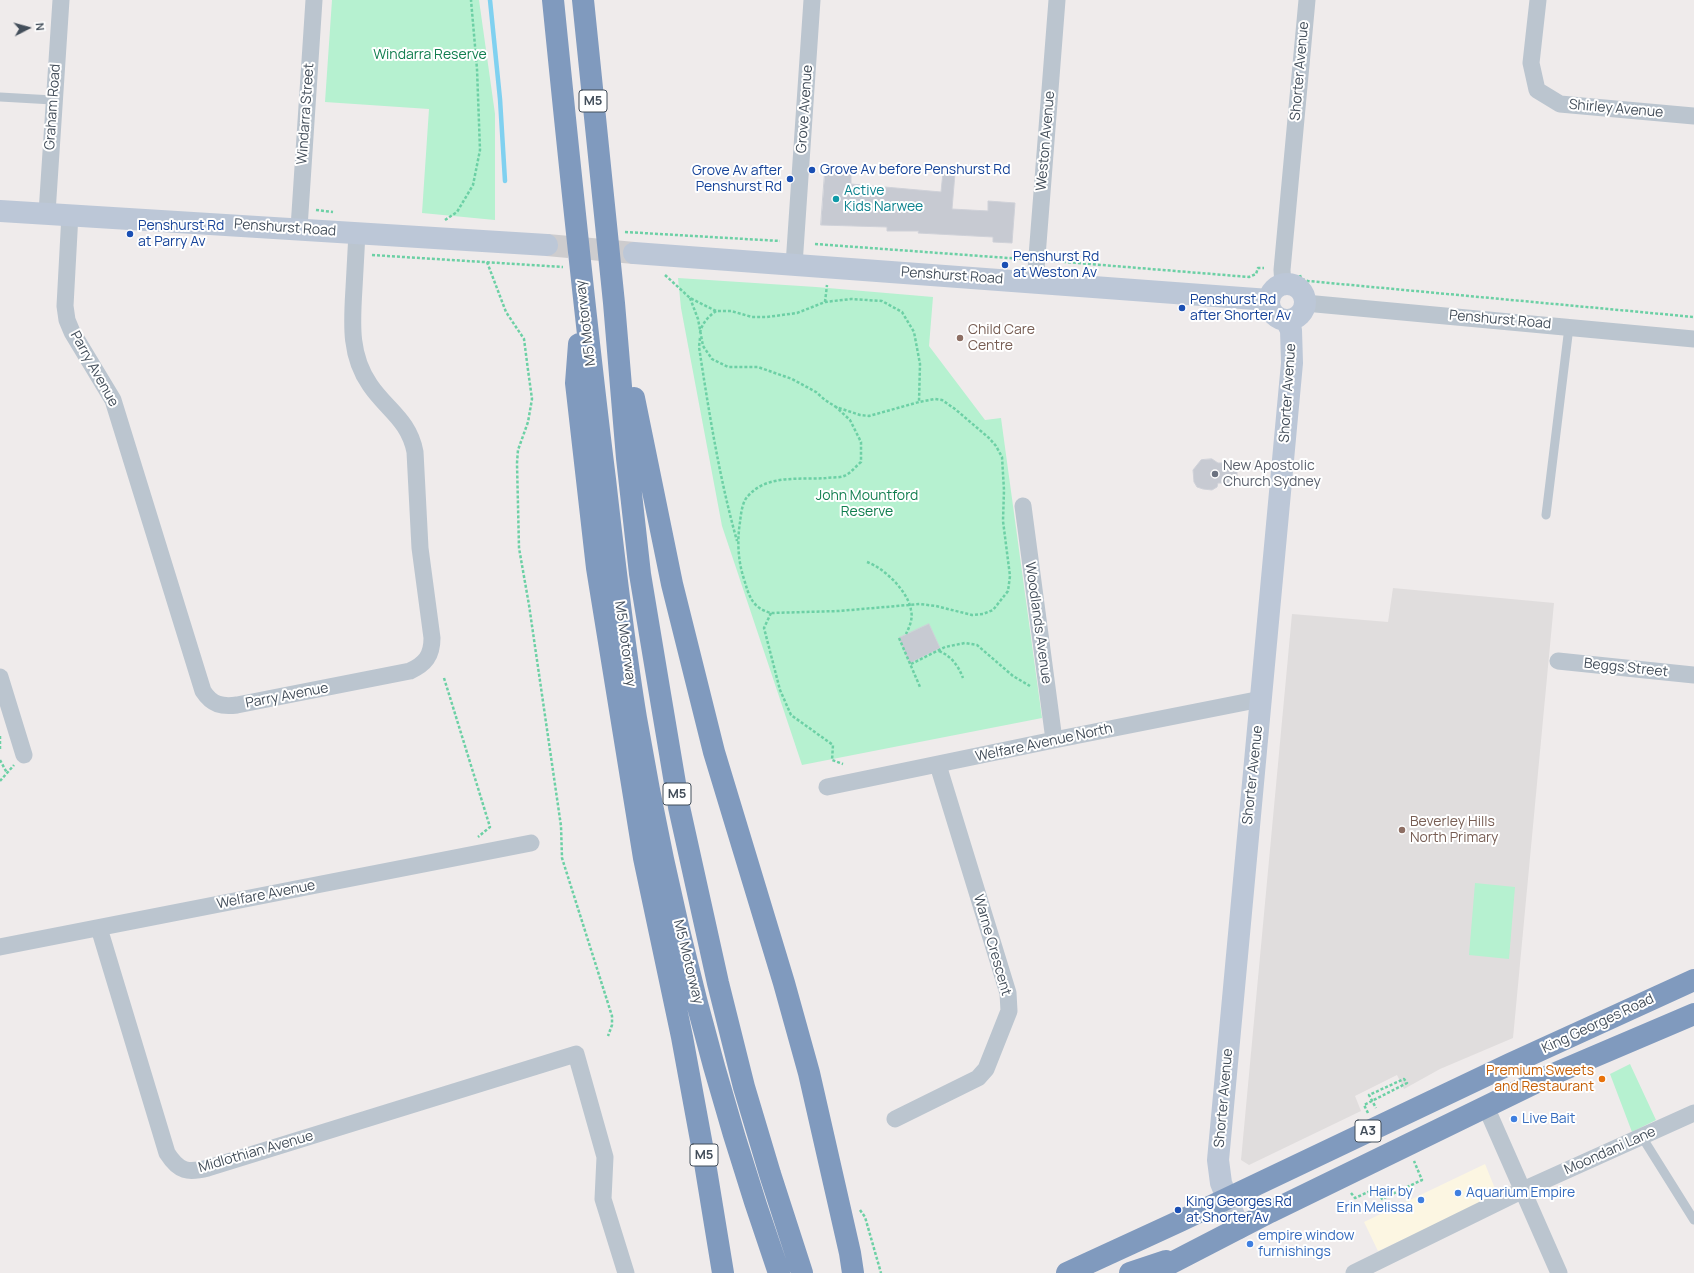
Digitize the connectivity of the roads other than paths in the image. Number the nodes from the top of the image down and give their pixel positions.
1 (61, 0) edge
2 (314, 0) edge
3 (553, 0) edge
4 (583, 0) edge
5 (812, 0) edge
6 (1057, 0) edge
7 (1307, 0) edge
8 (1538, 0) edge
9 (0, 97) edge
10 (54, 100) junction
11 (1694, 116) edge
12 (0, 211) edge
13 (47, 213) junction
14 (70, 214) junction
15 (299, 228) junction
16 (357, 233) junction
17 (547, 245) tunnel mouth
18 (634, 252) tunnel mouth
19 (794, 265) junction
20 (1035, 282) junction
21 (1284, 286) junction
22 (583, 301) junction
23 (614, 303) junction
24 (1305, 303) junction
25 (1286, 320) junction
26 (1569, 327) junction
27 (1694, 339) edge
28 (1023, 506) dead end
29 (1546, 514) dead end
30 (1558, 661) dead end
31 (1694, 675) edge
32 (0, 677) edge
33 (1261, 699) junction
34 (1054, 740) junction
35 (24, 754) road end
36 (938, 765) junction
37 (828, 787) dead end
38 (531, 843) dead end
39 (99, 928) junction
40 (0, 947) edge
41 (1693, 984) edge
42 (1694, 1014) edge
43 (809, 1073) junction
44 (1486, 1107) junction
45 (1694, 1113) edge
46 (895, 1119) dead end
47 (1642, 1137) junction
48 (1523, 1190) junction
49 (1226, 1199) junction
50 (1694, 1220) edge
51 (1239, 1228) junction
52 (1188, 1254) junction
53 (626, 1273) edge
54 (723, 1273) edge
55 (779, 1273) edge
56 (802, 1273) edge
57 (853, 1273) edge
58 (869, 1273) edge
59 (1067, 1273) edge
60 (1130, 1273) edge
61 (1152, 1273) edge
62 (1160, 1273) edge
63 (1354, 1273) edge
64 (1559, 1273) edge

1 - 10 street, Graham Road
2 - 15 street, Windarra Street
3 - 22 highway, M5 Motorway / M5
4 - 23 highway, M5 Motorway / M5
5 - 19 street, Grove Avenue
6 - 20 street, Weston Avenue
7 - 21 street, Shorter Avenue
8 - 11 street, Shirley Avenue
9 - 10 lane
10 - 13 street, Graham Road
12 - 13 street, Penshurst Road
13 - 14 street, Penshurst Road
14 - 15 street, Penshurst Road
14 - 16 street, Parry Avenue
15 - 16 street, Penshurst Road
16 - 17 street, Penshurst Road
18 - 19 street, Penshurst Road
19 - 20 street, Penshurst Road
20 - 21 street, Penshurst Road
21 - 24 street
21 - 25 street
22 - 54 highway, M5
22 - 55 highway, M5 Motorway / M5
23 - 43 highway
23 - 56 highway, M5 Motorway / M5
24 - 25 street
24 - 26 street, Penshurst Road
25 - 33 street, Shorter Avenue
26 - 27 street, Penshurst Road
26 - 29 lane
28 - 34 street, Woodlands Avenue
30 - 31 street, Beggs Street
32 - 35 street
33 - 34 street, Welfare Avenue North
33 - 49 street, Shorter Avenue
34 - 36 street, Welfare Avenue North
36 - 37 street, Welfare Avenue North
36 - 46 street, Warne Crescent
38 - 39 street, Welfare Avenue
39 - 40 street, Welfare Avenue
39 - 53 street, Midlothian Avenue
41 - 49 highway, King Georges Road / A3
42 - 44 highway, King Georges Road / A3
43 - 57 highway
43 - 58 highway
44 - 48 street
44 - 51 highway, King Georges Road / A3
45 - 47 street, Moondani Lane
47 - 48 street, Moondani Lane
47 - 50 lane
48 - 63 street, Moondani Lane
48 - 64 street
49 - 51 street, Shorter Avenue
49 - 59 highway, King Georges Road / A3
51 - 52 highway, King Georges Road / A3
52 - 60 highway
52 - 61 highway, King Georges Road / A3
52 - 62 highway

